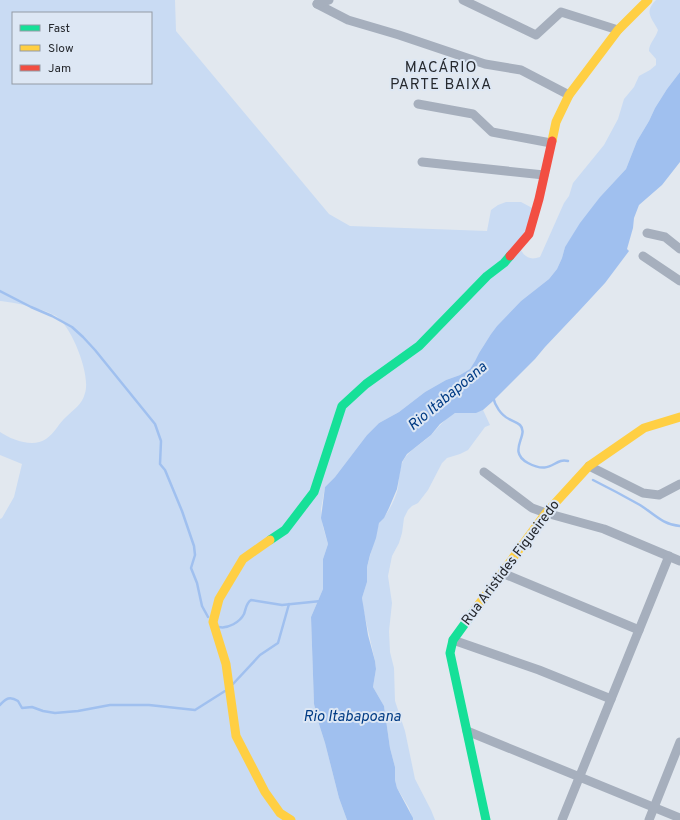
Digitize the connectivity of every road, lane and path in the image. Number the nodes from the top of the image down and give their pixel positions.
1 (329, 0) edge
2 (463, 0) edge
3 (645, 1) edge
4 (618, 30) junction
5 (569, 95) junction
6 (418, 104) dead end
7 (551, 144) junction
8 (422, 162) dead end
9 (544, 174) junction
10 (647, 233) dead end
11 (680, 249) edge
12 (643, 256) dead end
13 (680, 281) edge
14 (680, 417) edge
15 (589, 466) junction
16 (484, 472) dead end
17 (680, 484) edge
18 (546, 513) junction
19 (669, 556) junction
20 (680, 561) edge
21 (502, 573) junction
22 (639, 630) junction
23 (453, 640) junction
24 (611, 699) junction
25 (467, 731) junction
26 (680, 742) edge
27 (580, 777) junction
28 (655, 807) junction
29 (680, 818) edge
30 (291, 820) edge
31 (486, 820) edge
32 (562, 820) edge
33 (649, 820) edge

1 - 5 street
2 - 4 street
3 - 4 street
4 - 5 street
5 - 7 street
6 - 7 street
7 - 9 street
8 - 9 street
9 - 30 street
10 - 11 street
12 - 13 street
14 - 15 street, Rua Aristides Figueiredo
15 - 17 street
15 - 18 street, Rua Aristides Figueiredo
16 - 18 street
18 - 19 street
18 - 21 street, Rua Aristides Figueiredo
19 - 20 street
19 - 22 street
21 - 22 street
21 - 23 street, Rua Aristides Figueiredo
22 - 24 street
23 - 24 street
23 - 25 street, Rua Aristides Figueiredo
24 - 27 street
25 - 27 street
25 - 31 street, Rua Aristides Figueiredo
26 - 28 street
27 - 28 street
27 - 32 street
28 - 29 street
28 - 33 street

